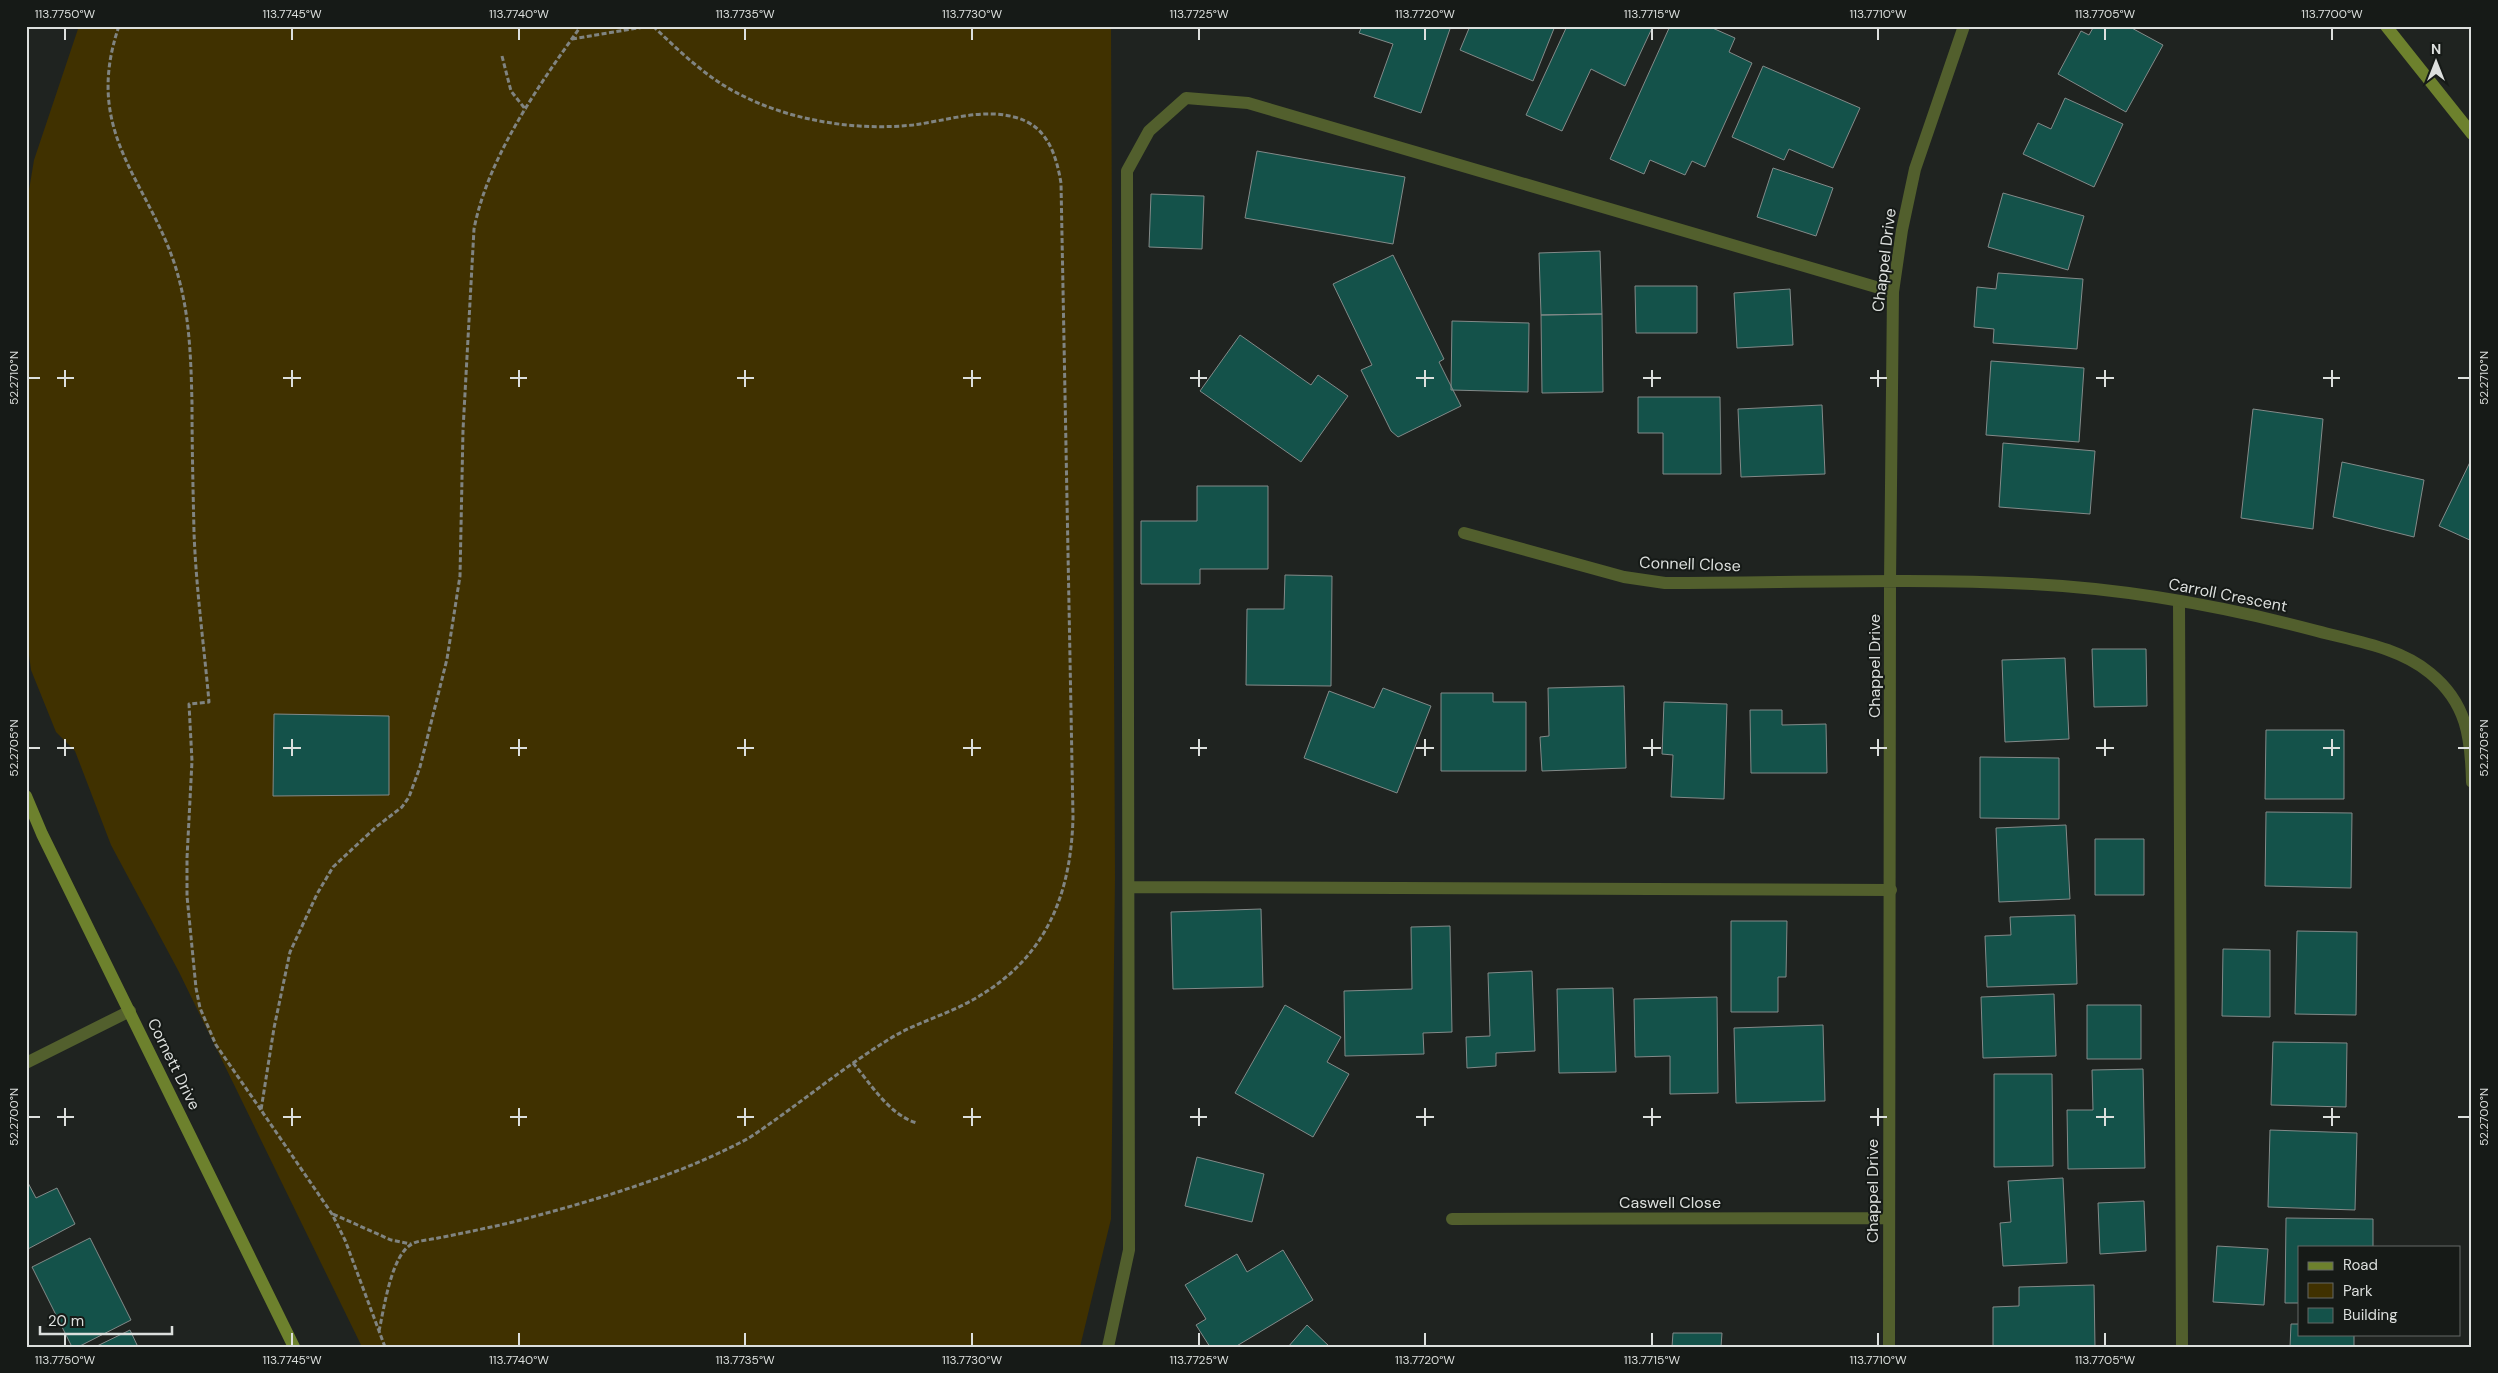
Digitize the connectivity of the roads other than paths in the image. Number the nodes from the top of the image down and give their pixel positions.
1 (1964, 26) edge
2 (2386, 26) edge
3 (2472, 134) edge
4 (1893, 292) junction
5 (1464, 533) dead end
6 (1890, 583) junction
7 (2179, 601) junction
8 (2472, 782) edge
9 (26, 796) edge
10 (1129, 887) junction
11 (1891, 890) junction
12 (130, 1011) junction
13 (26, 1063) edge
14 (1888, 1218) junction
15 (1452, 1219) dead end
16 (294, 1347) edge
17 (1108, 1347) edge
18 (1889, 1347) edge
19 (2182, 1347) edge

1 - 4 street, Chappel Drive
2 - 3 street
4 - 6 street, Chappel Drive
4 - 10 street
5 - 6 street, Connell Close
6 - 7 street, Carroll Crescent
6 - 11 street, Chappel Drive
7 - 8 street, Carroll Crescent
7 - 19 street
9 - 12 street, Cornett Drive
10 - 11 street
10 - 17 street
11 - 14 street, Chappel Drive
12 - 13 street
12 - 16 street, Cornett Drive
14 - 15 street, Caswell Close
14 - 18 street, Chappel Drive

